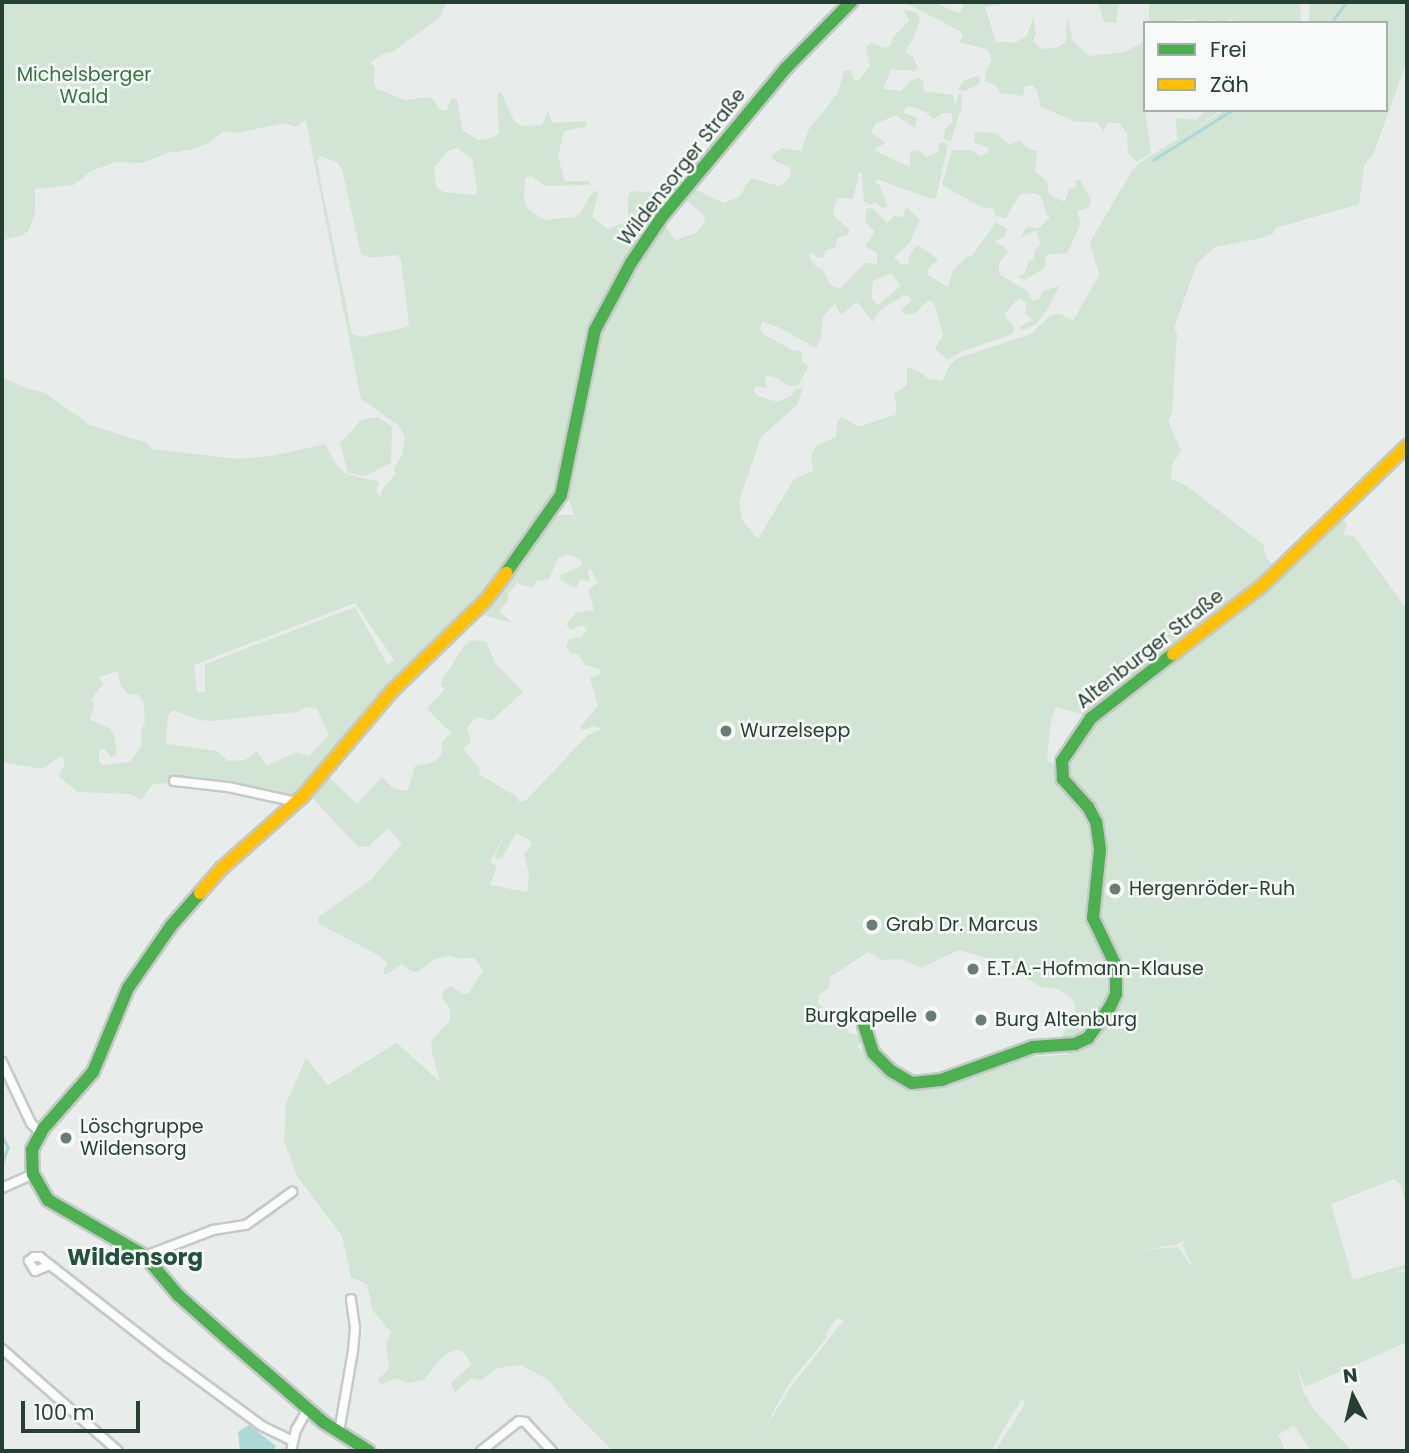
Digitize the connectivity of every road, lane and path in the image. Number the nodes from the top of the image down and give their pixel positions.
1 (852, 2) edge
2 (1407, 446) edge
3 (174, 781) dead end
4 (297, 802) junction
5 (864, 1025) dead end
6 (2, 1062) edge
7 (40, 1133) junction
8 (33, 1174) junction
9 (2, 1188) edge
10 (292, 1192) dead end
11 (145, 1256) junction
12 (50, 1265) dead end
13 (351, 1298) dead end
14 (2, 1349) edge
15 (308, 1409) junction
16 (339, 1432) junction
17 (293, 1441) junction
18 (118, 1451) edge
19 (291, 1451) edge
20 (369, 1451) edge
21 (481, 1451) edge
22 (552, 1451) edge

1 - 4 street, Wildensorger Straße
2 - 5 street, Altenburger Straße
3 - 4 street
4 - 7 street, Wildensorger Straße
6 - 7 street
7 - 8 street
8 - 9 street
8 - 11 street
10 - 11 street
11 - 15 street
12 - 17 street
13 - 16 street
14 - 18 street
15 - 16 street
15 - 17 street
16 - 20 street
17 - 19 street
21 - 22 street

